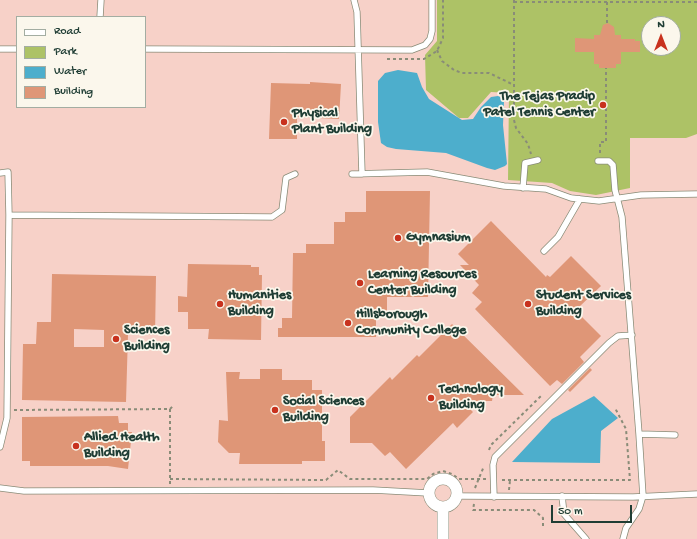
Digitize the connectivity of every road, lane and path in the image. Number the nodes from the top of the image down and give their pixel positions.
1 (101, 0) edge
2 (354, 0) edge
3 (432, 0) edge
4 (514, 1) edge
5 (607, 2) junction
6 (697, 2) edge
7 (100, 16) edge
8 (607, 23) dead end
9 (0, 49) edge
10 (16, 49) edge
11 (146, 49) edge
12 (359, 50) junction
13 (437, 50) dead end
14 (606, 68) dead end
15 (514, 85) junction
16 (531, 160) junction
17 (538, 160) dead end
18 (599, 161) joint
19 (0, 173) edge
20 (295, 174) dead end
21 (352, 174) dead end
22 (362, 174) junction
23 (524, 188) junction
24 (697, 194) edge
25 (580, 199) junction
26 (618, 200) junction
27 (9, 215) junction
28 (544, 251) dead end
29 (632, 335) junction
30 (174, 405) dead end
31 (615, 408) dead end
32 (170, 409) junction
33 (7, 410) junction
34 (640, 434) junction
35 (675, 435) dead end
36 (0, 447) edge
37 (170, 479) junction
38 (412, 479) junction
39 (490, 480) dead end
40 (496, 480) dead end
41 (510, 480) junction
42 (411, 484) dead end
43 (0, 488) edge
44 (170, 491) junction
45 (509, 491) dead end
46 (428, 492) junction
47 (697, 494) edge
48 (457, 496) junction
49 (562, 496) junction
50 (643, 496) junction
51 (494, 497) junction
52 (474, 504) dead end
53 (508, 504) dead end
54 (443, 508) junction
55 (507, 510) junction
56 (543, 527) dead end
57 (443, 539) edge
58 (586, 539) edge
59 (623, 539) edge

1 - 7 lane
2 - 12 lane
3 - 12 lane
4 - 5 path
4 - 15 path
5 - 6 path
5 - 8 path
9 - 10 lane
11 - 12 lane
12 - 22 lane
13 - 15 path
14 - 18 path
15 - 16 path
16 - 17 lane
16 - 23 lane
18 - 26 lane
19 - 27 lane
20 - 27 lane
21 - 22 lane
22 - 23 lane
23 - 25 lane
24 - 26 lane
25 - 26 lane
25 - 28 lane
26 - 29 lane
27 - 33 lane
29 - 34 lane
29 - 51 lane
30 - 32 path
31 - 41 path
32 - 33 path
32 - 37 path
33 - 36 lane
34 - 35 lane
34 - 50 lane
37 - 38 path
37 - 44 path
38 - 39 path
38 - 42 path
40 - 41 path
41 - 45 path
43 - 44 lane
44 - 46 lane
46 - 48 street
46 - 54 street
47 - 50 lane
48 - 51 lane
48 - 54 street
49 - 50 lane
49 - 51 lane
49 - 58 lane
50 - 59 lane
52 - 55 path
53 - 55 path
54 - 57 street
55 - 56 path

